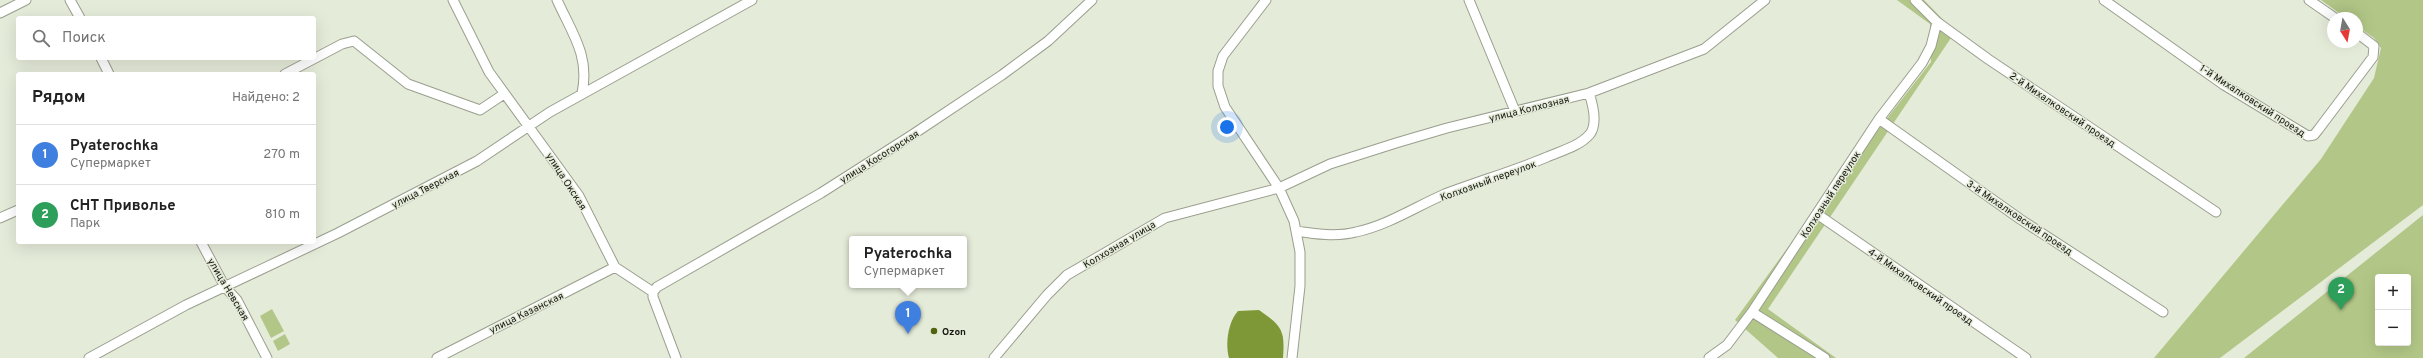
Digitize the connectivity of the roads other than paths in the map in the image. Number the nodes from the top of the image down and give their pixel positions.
1 (26, 0) edge
2 (70, 0) edge
3 (453, 0) edge
4 (557, 0) edge
5 (752, 0) edge
6 (1092, 0) edge
7 (1266, 0) edge
8 (1469, 0) edge
9 (1765, 0) edge
10 (1915, 0) edge
11 (2104, 0) edge
12 (2309, 0) edge
13 (2327, 12) edge
14 (0, 13) edge
15 (79, 16) edge
16 (1937, 22) junction
17 (2363, 38) edge
18 (316, 58) edge
19 (102, 60) edge
20 (312, 60) edge
21 (109, 72) edge
22 (289, 72) edge
23 (1590, 93) junction
24 (504, 94) junction
25 (582, 94) junction
26 (1515, 111) junction
27 (1879, 120) junction
28 (529, 126) junction
29 (1279, 188) junction
30 (16, 211) edge
31 (2216, 212) dead end
32 (1817, 214) junction
33 (0, 218) edge
34 (1296, 231) junction
35 (202, 244) edge
36 (315, 244) edge
37 (316, 244) edge
38 (615, 267) junction
39 (225, 287) junction
40 (654, 292) junction
41 (1752, 312) junction
42 (2163, 312) dead end
43 (89, 358) edge
44 (267, 358) edge
45 (437, 358) edge
46 (676, 358) edge
47 (994, 358) edge
48 (1292, 358) edge
49 (1709, 358) edge
50 (1825, 358) edge
51 (2026, 358) edge

1 - 14 street
2 - 15 street
3 - 24 street, улица Окская
4 - 25 street
5 - 25 street, улица Тверская
6 - 40 street, улица Косогорская
7 - 29 street
8 - 26 street
9 - 23 street, улица Колхозная
10 - 16 street, 2-й Михалковский проезд
11 - 17 street, 1-й Михалковский проезд
12 - 13 street
16 - 27 street, Колхозный переулок
16 - 31 street, 2-й Михалковский проезд
18 - 24 street
19 - 21 street
20 - 22 street
23 - 26 street, улица Колхозная
23 - 34 street, Колхозный переулок
24 - 28 street, улица Окская
25 - 28 street, улица Тверская
26 - 29 street, улица Колхозная
27 - 32 street, Колхозный переулок
27 - 42 street, 3-й Михалковский проезд
28 - 37 street, улица Тверская
28 - 38 street, улица Окская
29 - 34 street
29 - 47 street, Колхозная улица
30 - 33 street
32 - 41 street, Колхозный переулок
32 - 51 street, 4-й Михалковский проезд
34 - 48 street
35 - 39 street, улица Невская
36 - 39 street, улица Тверская
38 - 40 street
38 - 45 street, улица Казанская
39 - 43 street, улица Тверская
39 - 44 street, улица Невская
40 - 46 street
41 - 49 street, Колхозный переулок
41 - 50 street

